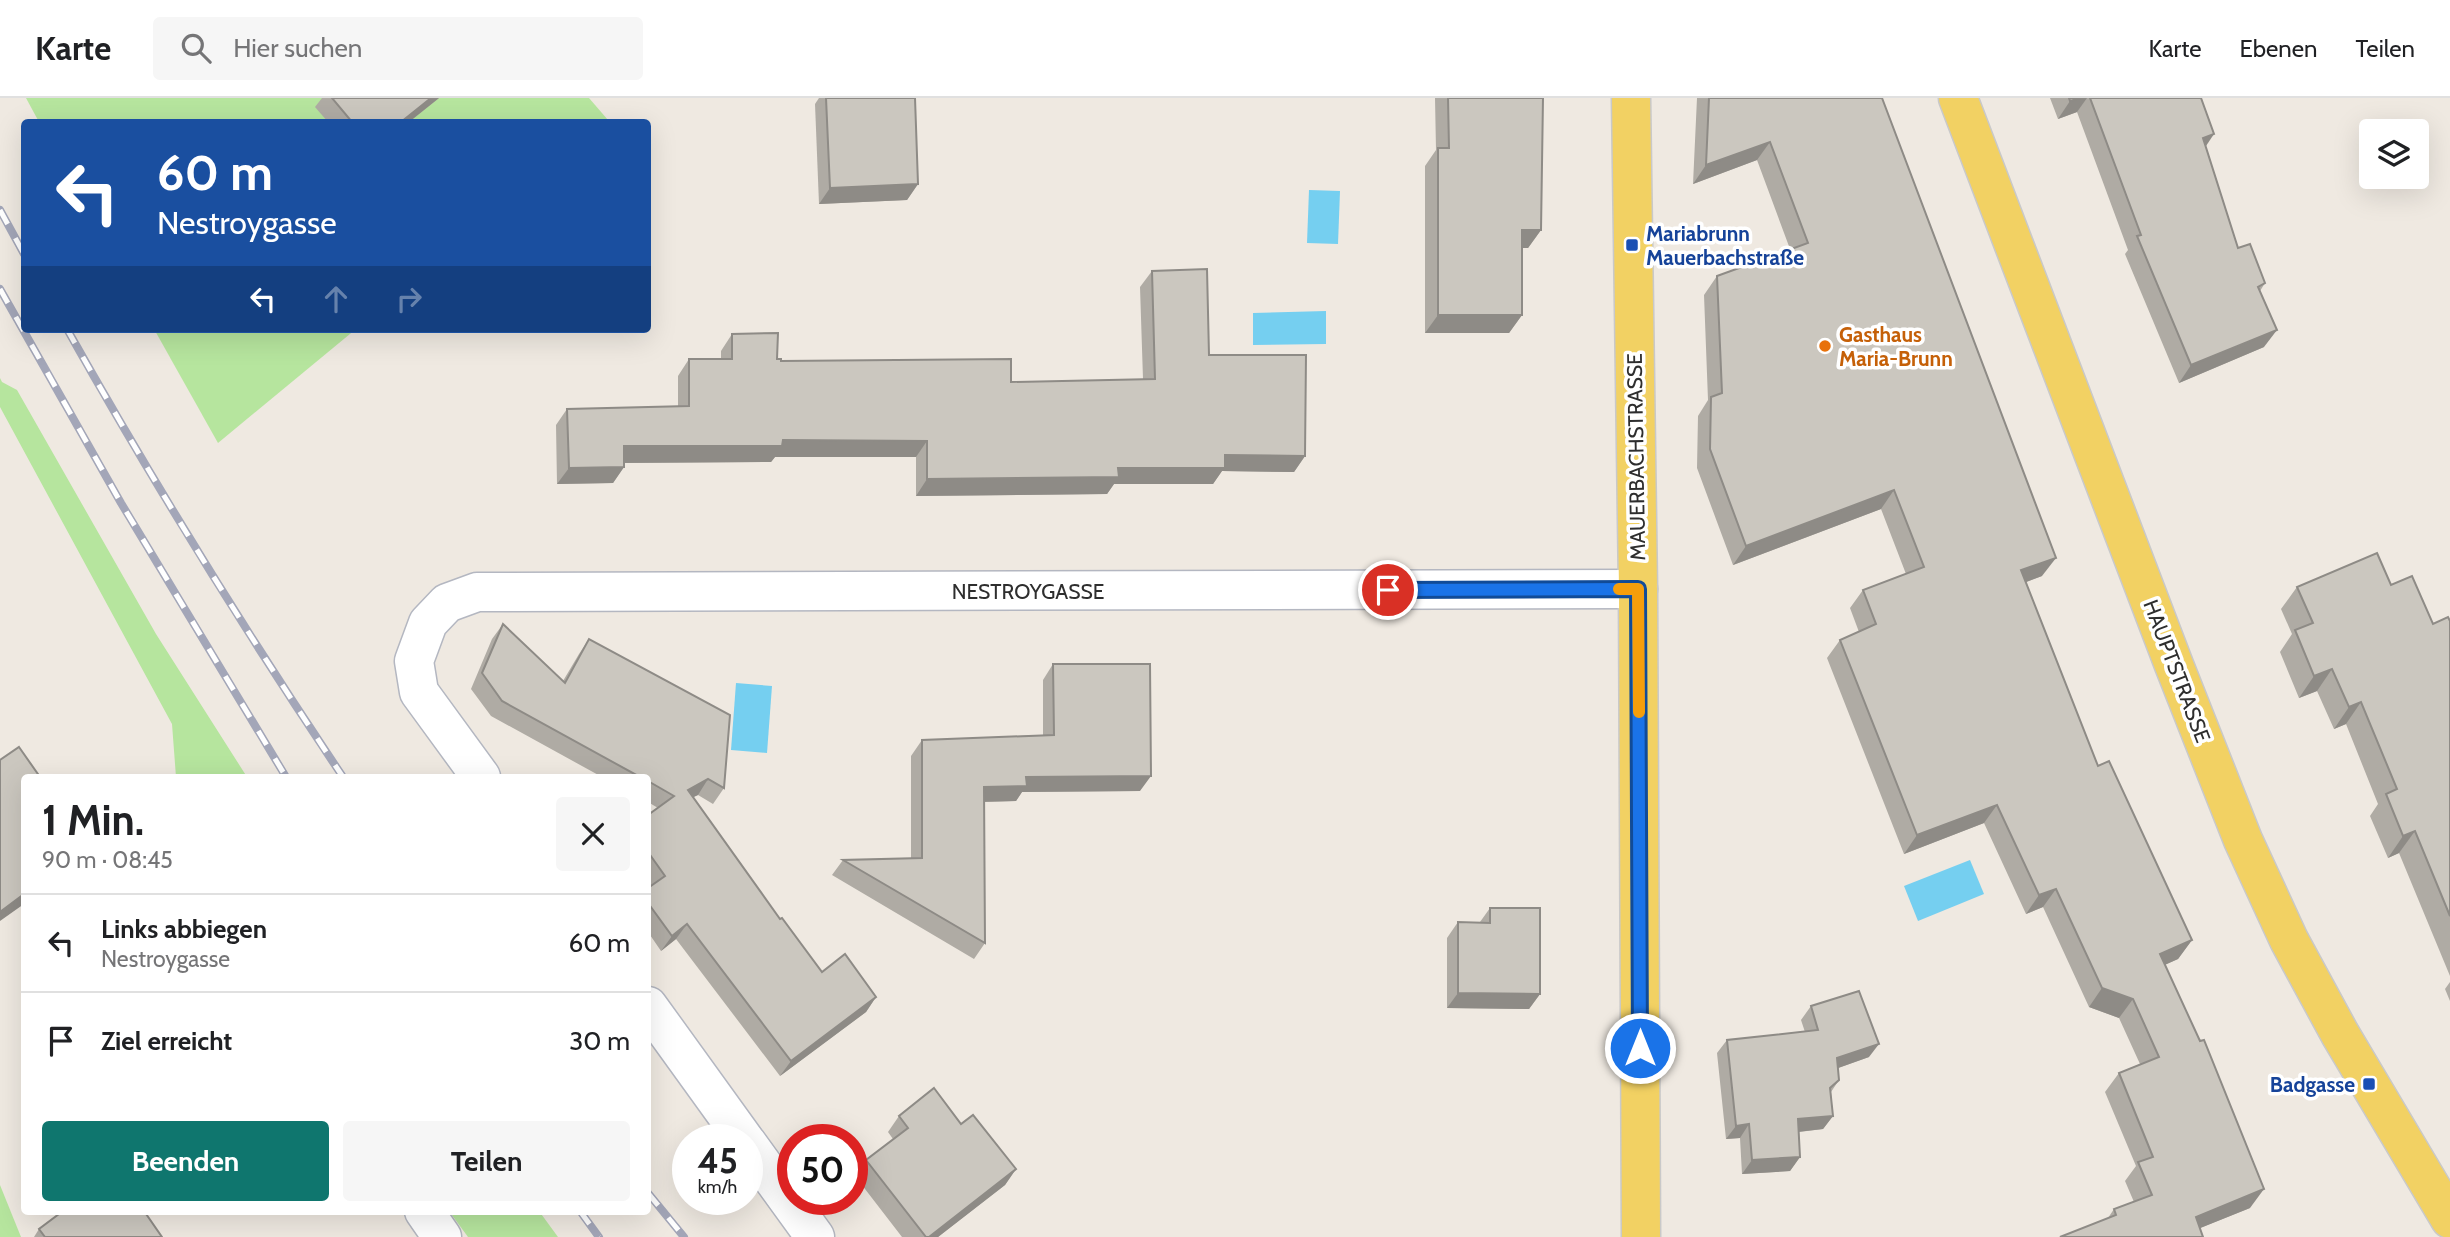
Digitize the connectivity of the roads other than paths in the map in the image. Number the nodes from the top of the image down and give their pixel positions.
1 (1631, 98) edge
2 (1958, 98) edge
3 (1638, 589) junction
4 (479, 774) edge
5 (651, 1010) edge
6 (734, 1124) edge
7 (763, 1164) edge
8 (427, 1215) edge
9 (2450, 1219) edge
10 (442, 1237) edge
11 (816, 1237) edge
12 (1641, 1237) edge

1 - 3 main road, MAUERBACHSTRASSE
2 - 9 main road, HAUPTSTRASSE
3 - 4 street, NESTROYGASSE
3 - 12 main road, MAUERBACHSTRASSE
5 - 6 street
7 - 11 street
8 - 10 street

